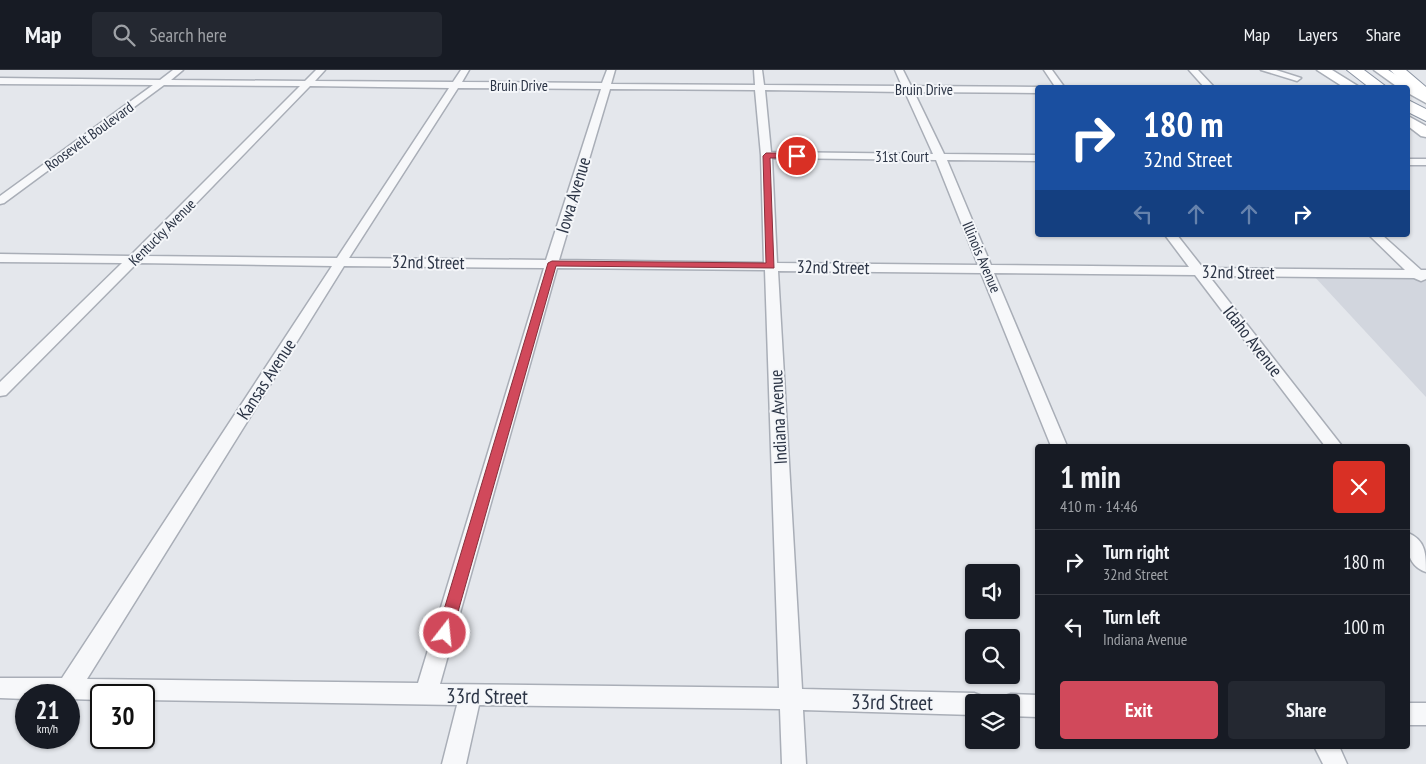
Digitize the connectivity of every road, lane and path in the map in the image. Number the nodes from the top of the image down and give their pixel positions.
1 (32, 70) edge
2 (179, 70) edge
3 (321, 70) edge
4 (466, 70) edge
5 (611, 70) edge
6 (758, 70) edge
7 (899, 70) edge
8 (1048, 70) edge
9 (1193, 70) edge
10 (1265, 70) edge
11 (1323, 70) edge
12 (1354, 70) edge
13 (1380, 70) edge
14 (1397, 70) edge
15 (1297, 78) dead end
16 (0, 82) edge
17 (12, 82) junction
18 (162, 83) junction
19 (308, 84) junction
20 (456, 85) junction
21 (1059, 85) edge
22 (1208, 85) edge
23 (1350, 85) edge
24 (1376, 85) edge
25 (1407, 85) edge
26 (606, 86) junction
27 (1410, 87) edge
28 (0, 88) edge
29 (760, 88) junction
30 (908, 89) junction
31 (1035, 90) edge
32 (1426, 96) edge
33 (1410, 106) edge
34 (1426, 116) edge
35 (1410, 121) edge
36 (1426, 132) edge
37 (766, 156) junction
38 (940, 157) junction
39 (1035, 158) edge
40 (1410, 162) edge
41 (1426, 162) edge
42 (0, 201) edge
43 (1173, 237) edge
44 (1376, 237) edge
45 (0, 258) edge
46 (134, 259) junction
47 (341, 261) junction
48 (552, 263) junction
49 (770, 266) junction
50 (987, 269) junction
51 (1199, 272) junction
52 (1423, 276) edge
53 (0, 391) edge
54 (1058, 444) edge
55 (1332, 444) edge
56 (1410, 543) edge
57 (1426, 564) edge
58 (71, 684) edge
59 (0, 688) edge
60 (15, 688) edge
61 (80, 689) edge
62 (426, 695) junction
63 (470, 696) junction
64 (791, 699) junction
65 (965, 704) edge
66 (1020, 705) edge
67 (1035, 706) edge
68 (1410, 714) edge
69 (1426, 714) edge
70 (1328, 749) edge
71 (454, 764) edge
72 (794, 764) edge
73 (1336, 764) edge

1 - 17 street
2 - 18 street, Roosevelt Boulevard
3 - 19 street, Kentucky Avenue
4 - 20 street, Kansas Avenue
5 - 26 street, Iowa Avenue
6 - 29 street, Indiana Avenue
7 - 30 street, Illinois Avenue
8 - 21 street
9 - 22 street
10 - 15 street
11 - 23 main road
12 - 24 highway
13 - 25 main road
14 - 32 highway
16 - 17 street, Bruin Drive
17 - 18 street, Bruin Drive
17 - 28 street
18 - 19 street, Bruin Drive
18 - 42 street, Roosevelt Boulevard
19 - 20 street, Bruin Drive
19 - 46 street, Kentucky Avenue
20 - 26 street, Bruin Drive
20 - 47 street, Kansas Avenue
26 - 29 street, Bruin Drive
26 - 48 street, Iowa Avenue
27 - 32 main road
29 - 30 street, Bruin Drive
29 - 37 street, Indiana Avenue
30 - 31 street, Bruin Drive
30 - 38 street, Illinois Avenue
33 - 34 highway
35 - 36 main road
37 - 38 street, 31st Court
37 - 49 street, Indiana Avenue
38 - 39 street, 31st Court
38 - 50 street, Illinois Avenue
40 - 41 street
43 - 51 street, Idaho Avenue
44 - 52 street
45 - 46 street, 32nd Street
46 - 47 street, 32nd Street
46 - 53 street, Kentucky Avenue
47 - 48 street, 32nd Street
47 - 58 street, Kansas Avenue
48 - 49 street, 32nd Street
48 - 62 street, Iowa Avenue
49 - 50 street, 32nd Street
49 - 64 street, Indiana Avenue
50 - 51 street, 32nd Street
50 - 54 street, Illinois Avenue
51 - 52 street, 32nd Street
51 - 55 street, Idaho Avenue
56 - 57 street
59 - 60 street, 33rd Street
61 - 62 street, 33rd Street
62 - 63 street, 33rd Street
63 - 64 street, 33rd Street
63 - 71 street
64 - 65 street, 33rd Street
64 - 72 street, Indiana Avenue
66 - 67 street
68 - 69 street
70 - 73 street

